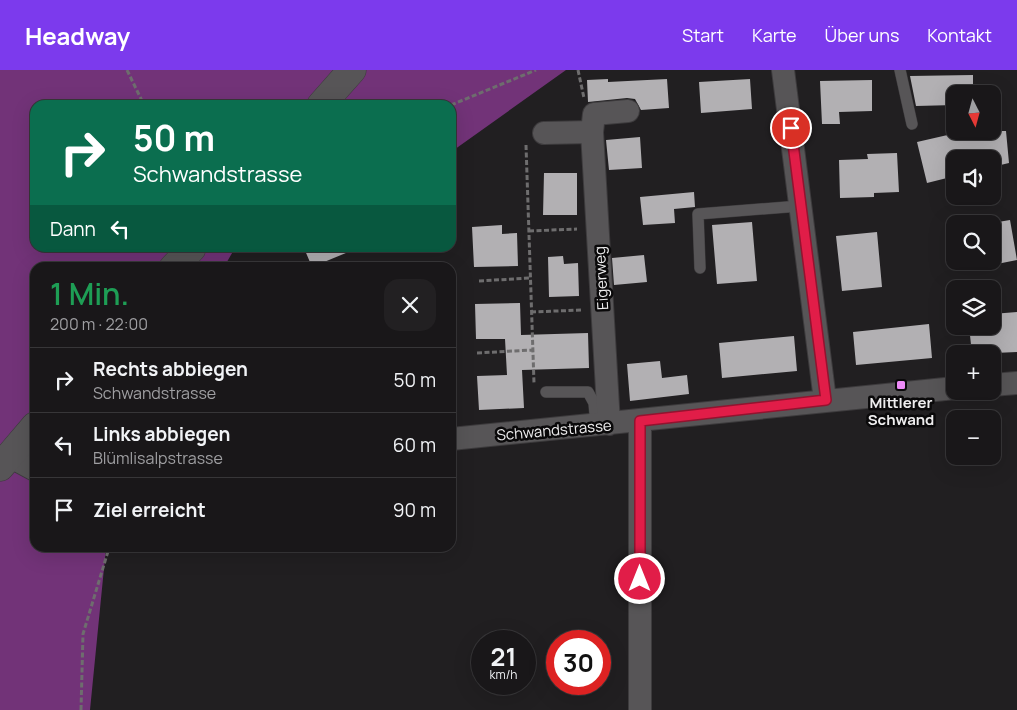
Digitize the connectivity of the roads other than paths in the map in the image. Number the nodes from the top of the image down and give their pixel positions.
1 (352, 70) edge
2 (783, 70) edge
3 (900, 70) edge
4 (325, 100) edge
5 (628, 112) dead end
6 (593, 123) junction
7 (912, 124) dead end
8 (544, 133) road end
9 (800, 206) junction
10 (188, 252) edge
11 (179, 262) edge
12 (700, 268) dead end
13 (1017, 383) edge
14 (1001, 384) edge
15 (946, 389) edge
16 (546, 392) dead end
17 (826, 400) junction
18 (640, 421) junction
19 (603, 425) junction
20 (30, 432) edge
21 (456, 439) edge
22 (4, 462) edge
23 (30, 469) edge
24 (640, 710) edge

1 - 4 street
2 - 9 street
3 - 7 lane
5 - 6 street
6 - 8 street
6 - 19 street, Eigerweg
9 - 12 lane
9 - 17 street
10 - 11 street
13 - 14 street
15 - 17 street, Schwandstrasse
16 - 19 lane
17 - 18 street, Schwandstrasse
18 - 19 street, Schwandstrasse
18 - 24 street
19 - 21 street, Schwandstrasse
20 - 22 street
22 - 23 street

